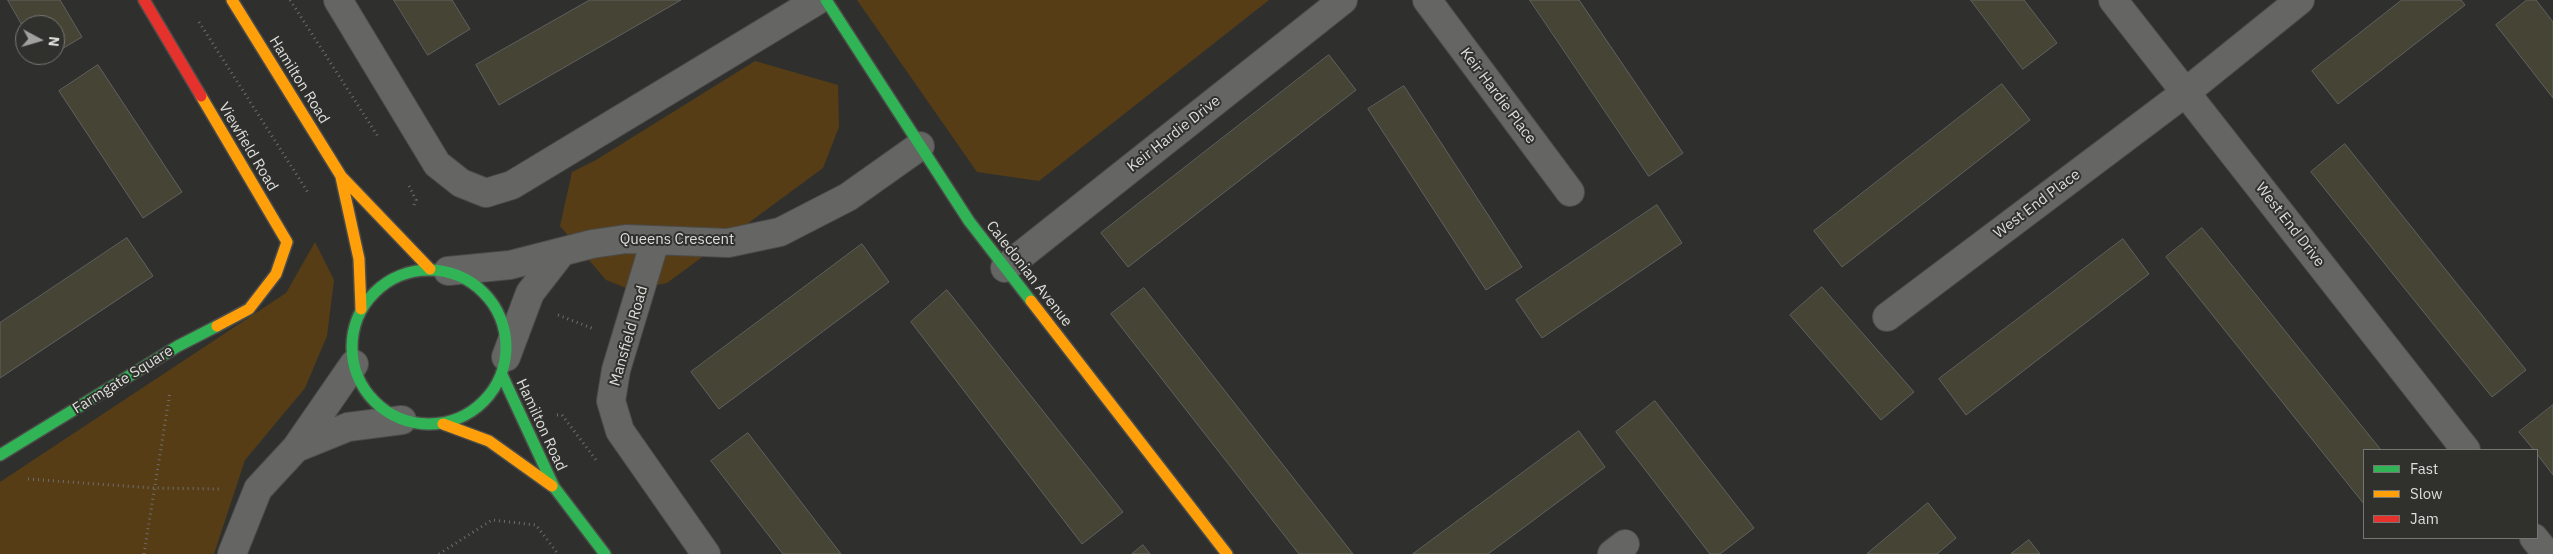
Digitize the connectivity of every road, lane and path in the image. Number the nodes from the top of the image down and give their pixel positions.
1 (144, 0) edge
2 (232, 0) edge
3 (338, 0) edge
4 (818, 0) edge
5 (826, 0) edge
6 (1342, 0) edge
7 (1427, 0) edge
8 (2114, 0) edge
9 (2300, 0) edge
10 (2186, 92) junction
11 (920, 146) junction
12 (341, 176) junction
13 (1570, 192) dead end
14 (655, 240) junction
15 (560, 252) junction
16 (1005, 268) junction
17 (439, 270) junction
18 (248, 309) joint
19 (361, 309) junction
20 (549, 311) dead end
21 (1887, 317) dead end
22 (626, 341) junction
23 (178, 346) junction
24 (354, 364) junction
25 (504, 366) junction
26 (402, 420) junction
27 (443, 424) junction
28 (296, 448) junction
29 (2465, 449) edge
30 (0, 455) edge
31 (20, 478) dead end
32 (554, 487) junction
33 (153, 488) junction
34 (258, 489) junction
35 (2535, 539) edge
36 (144, 554) edge
37 (232, 554) edge
38 (439, 554) edge
39 (558, 554) edge
40 (606, 554) edge
41 (706, 554) edge
42 (1227, 554) edge
43 (2547, 554) edge

1 - 18 street, Viewfield Road
2 - 12 street, Hamilton Road
3 - 4 street
5 - 11 street, Caledonian Avenue
6 - 16 street, Keir Hardie Drive
7 - 13 street, Keir Hardie Place
8 - 10 street, West End Drive
9 - 10 street, West End Place
10 - 21 street, West End Place
10 - 29 street, West End Drive
11 - 14 street, Queens Crescent
11 - 16 street, Caledonian Avenue
12 - 17 street, Hamilton Road
12 - 19 street, Hamilton Road
14 - 15 street, Queens Crescent
14 - 22 street, Mansfield Road
15 - 17 street, Queens Crescent
15 - 25 street
16 - 42 street, Caledonian Avenue
17 - 19 street
17 - 25 street
18 - 23 street, Farmgate Square
19 - 24 street
20 - 22 path
22 - 41 street, Mansfield Road
23 - 30 street, Farmgate Square
23 - 33 path
24 - 26 street
24 - 28 street
25 - 27 street
25 - 32 street, Hamilton Road
26 - 27 street
26 - 28 street
27 - 32 street, Hamilton Road
28 - 34 street
31 - 33 path
32 - 40 street, Hamilton Road
33 - 34 path
33 - 36 path
34 - 37 street
35 - 43 street
38 - 39 path

